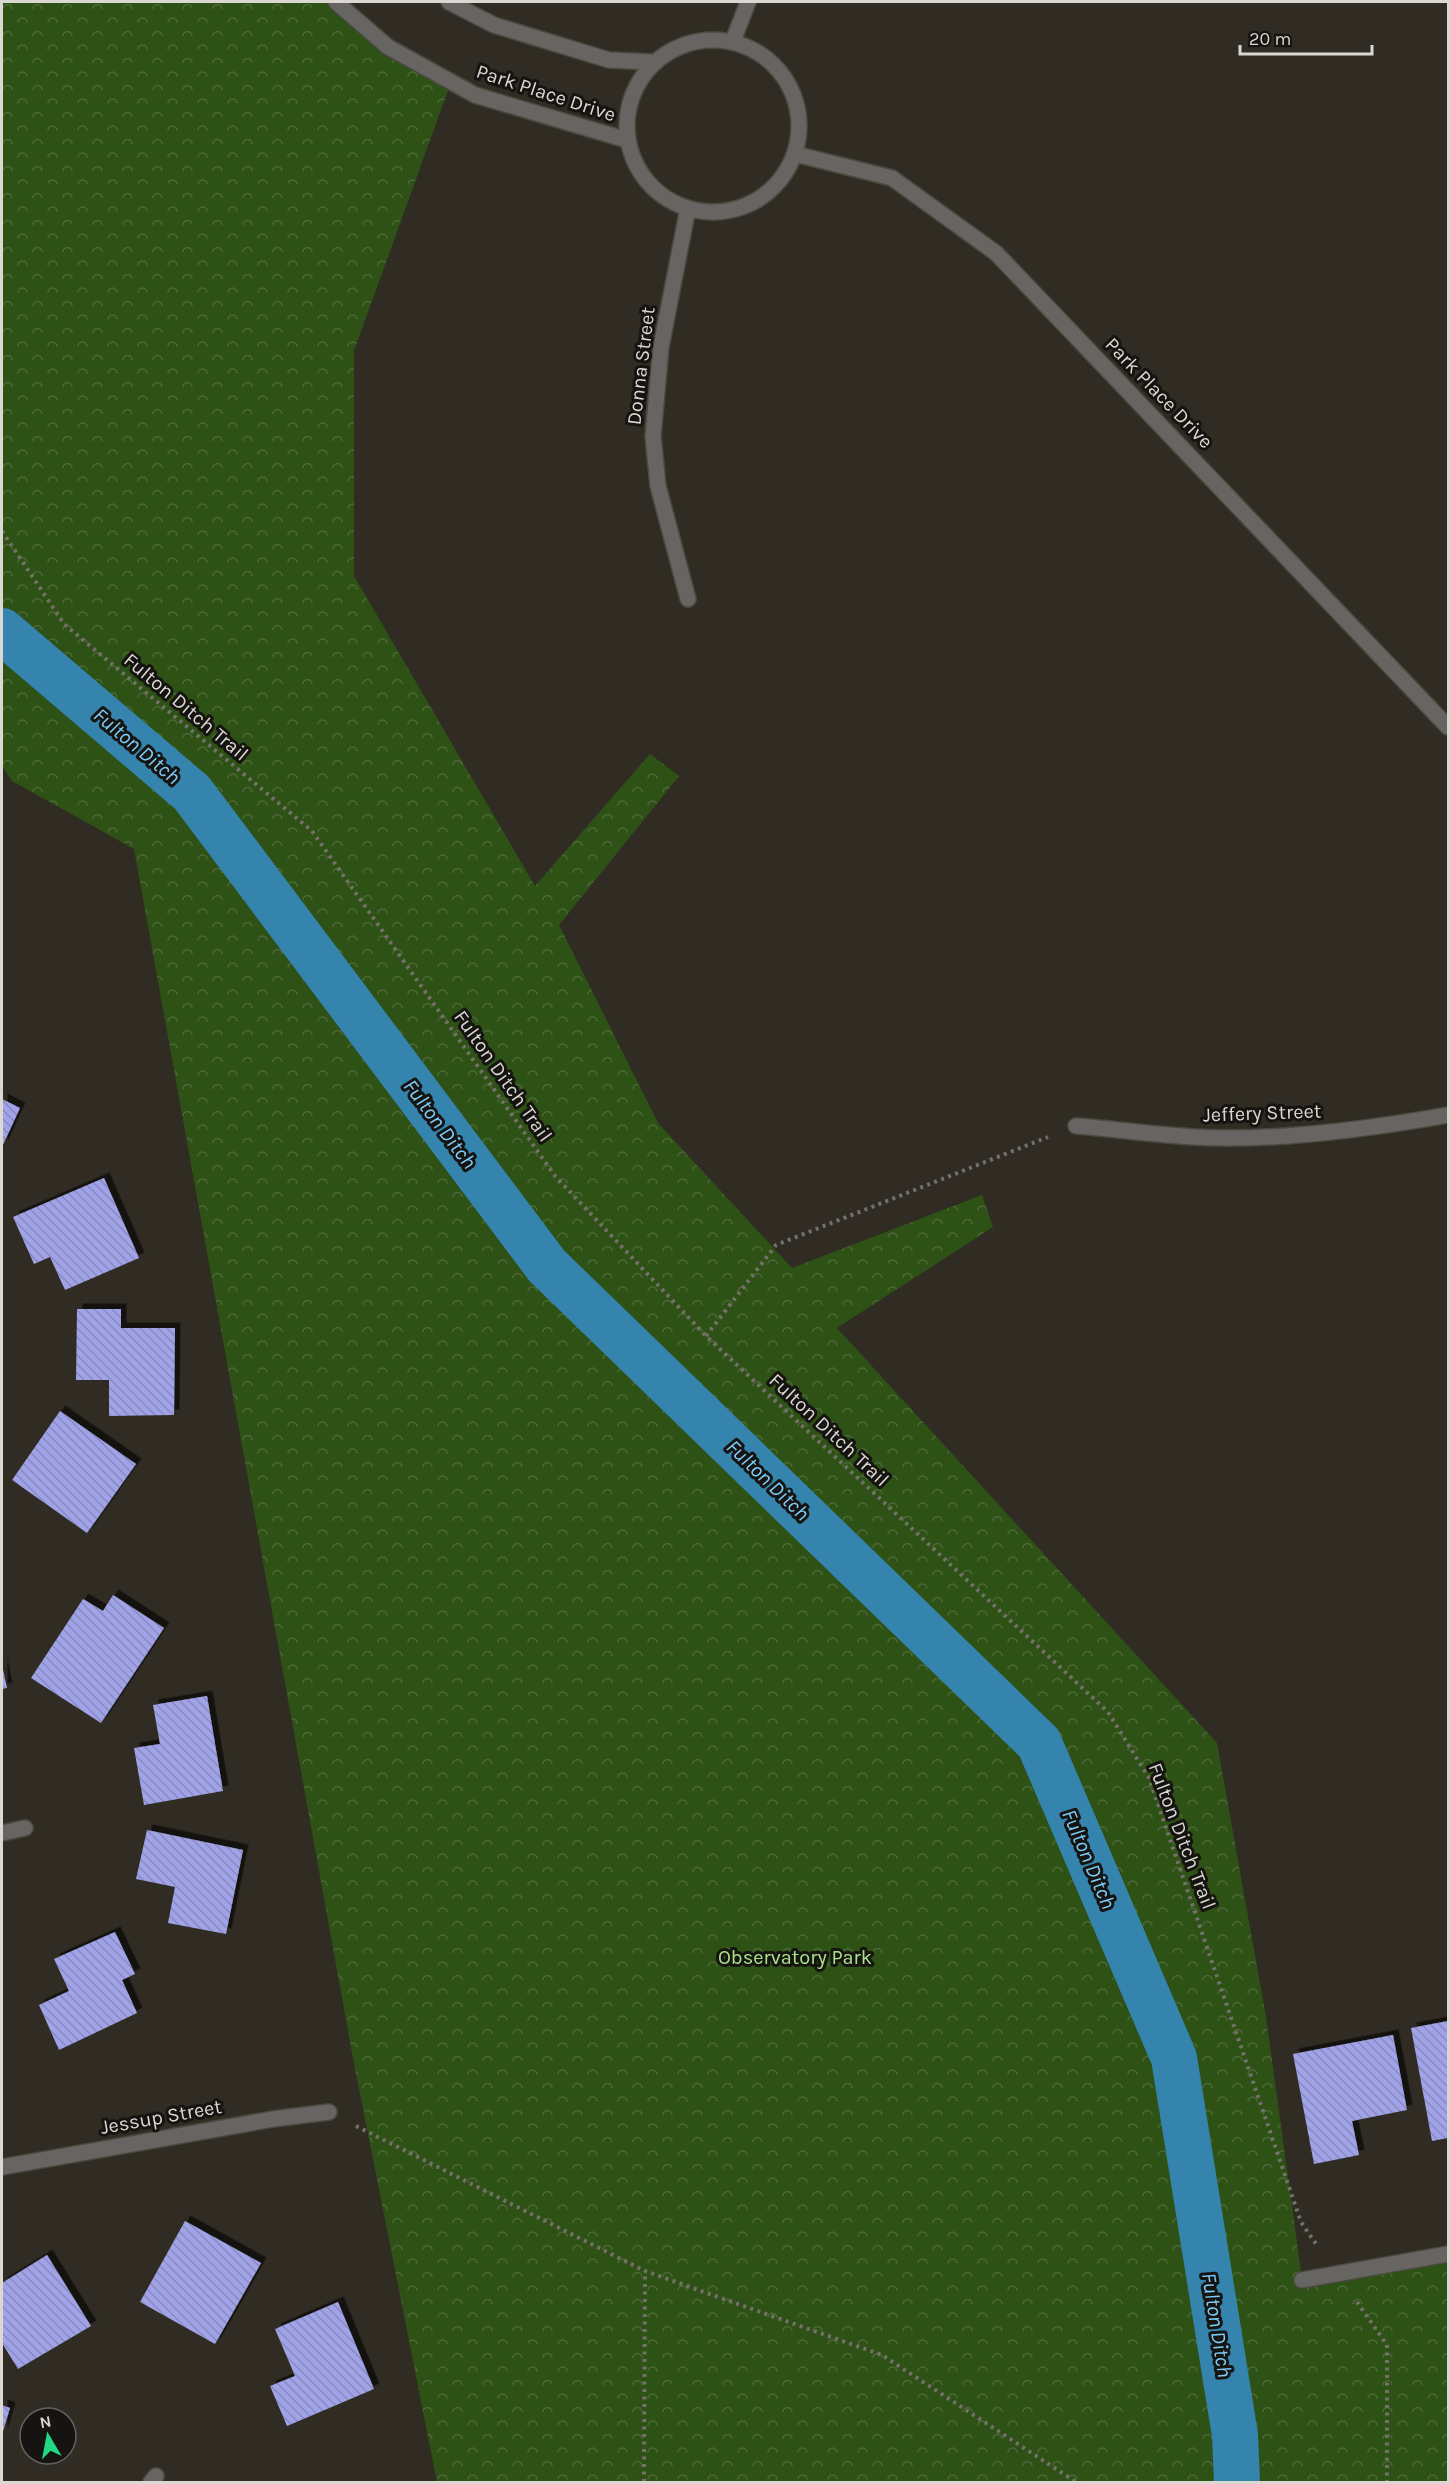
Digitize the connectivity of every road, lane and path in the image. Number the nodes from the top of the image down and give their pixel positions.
1 (336, 2) edge
2 (449, 2) edge
3 (748, 2) edge
4 (733, 41) junction
5 (653, 62) junction
6 (627, 140) junction
7 (795, 154) junction
8 (688, 208) junction
9 (2, 531) edge
10 (688, 599) dead end
11 (1449, 727) edge
12 (1449, 1115) edge
13 (1076, 1126) joint
14 (706, 1336) junction
15 (25, 1828) dead end
16 (2, 1833) edge
17 (329, 2112) joint
18 (2, 2167) edge
19 (1449, 2254) edge
20 (645, 2271) junction
21 (1337, 2273) junction
22 (1302, 2280) dead end
23 (644, 2482) edge
24 (1076, 2482) edge
25 (1387, 2482) edge

1 - 6 street, Park Place Drive
2 - 5 street
3 - 4 street
4 - 5 street
4 - 7 street
5 - 6 street
6 - 8 street
7 - 8 street
7 - 11 street, Park Place Drive
8 - 10 street, Donna Street
9 - 14 path, Fulton Ditch Trail
12 - 13 street, Jeffery Street
13 - 14 path
14 - 21 path, Fulton Ditch Trail
15 - 16 street
17 - 18 street, Jessup Street
17 - 20 path
19 - 21 street
20 - 23 path
20 - 24 path
21 - 22 street
21 - 25 path, Fulton Ditch Trail

